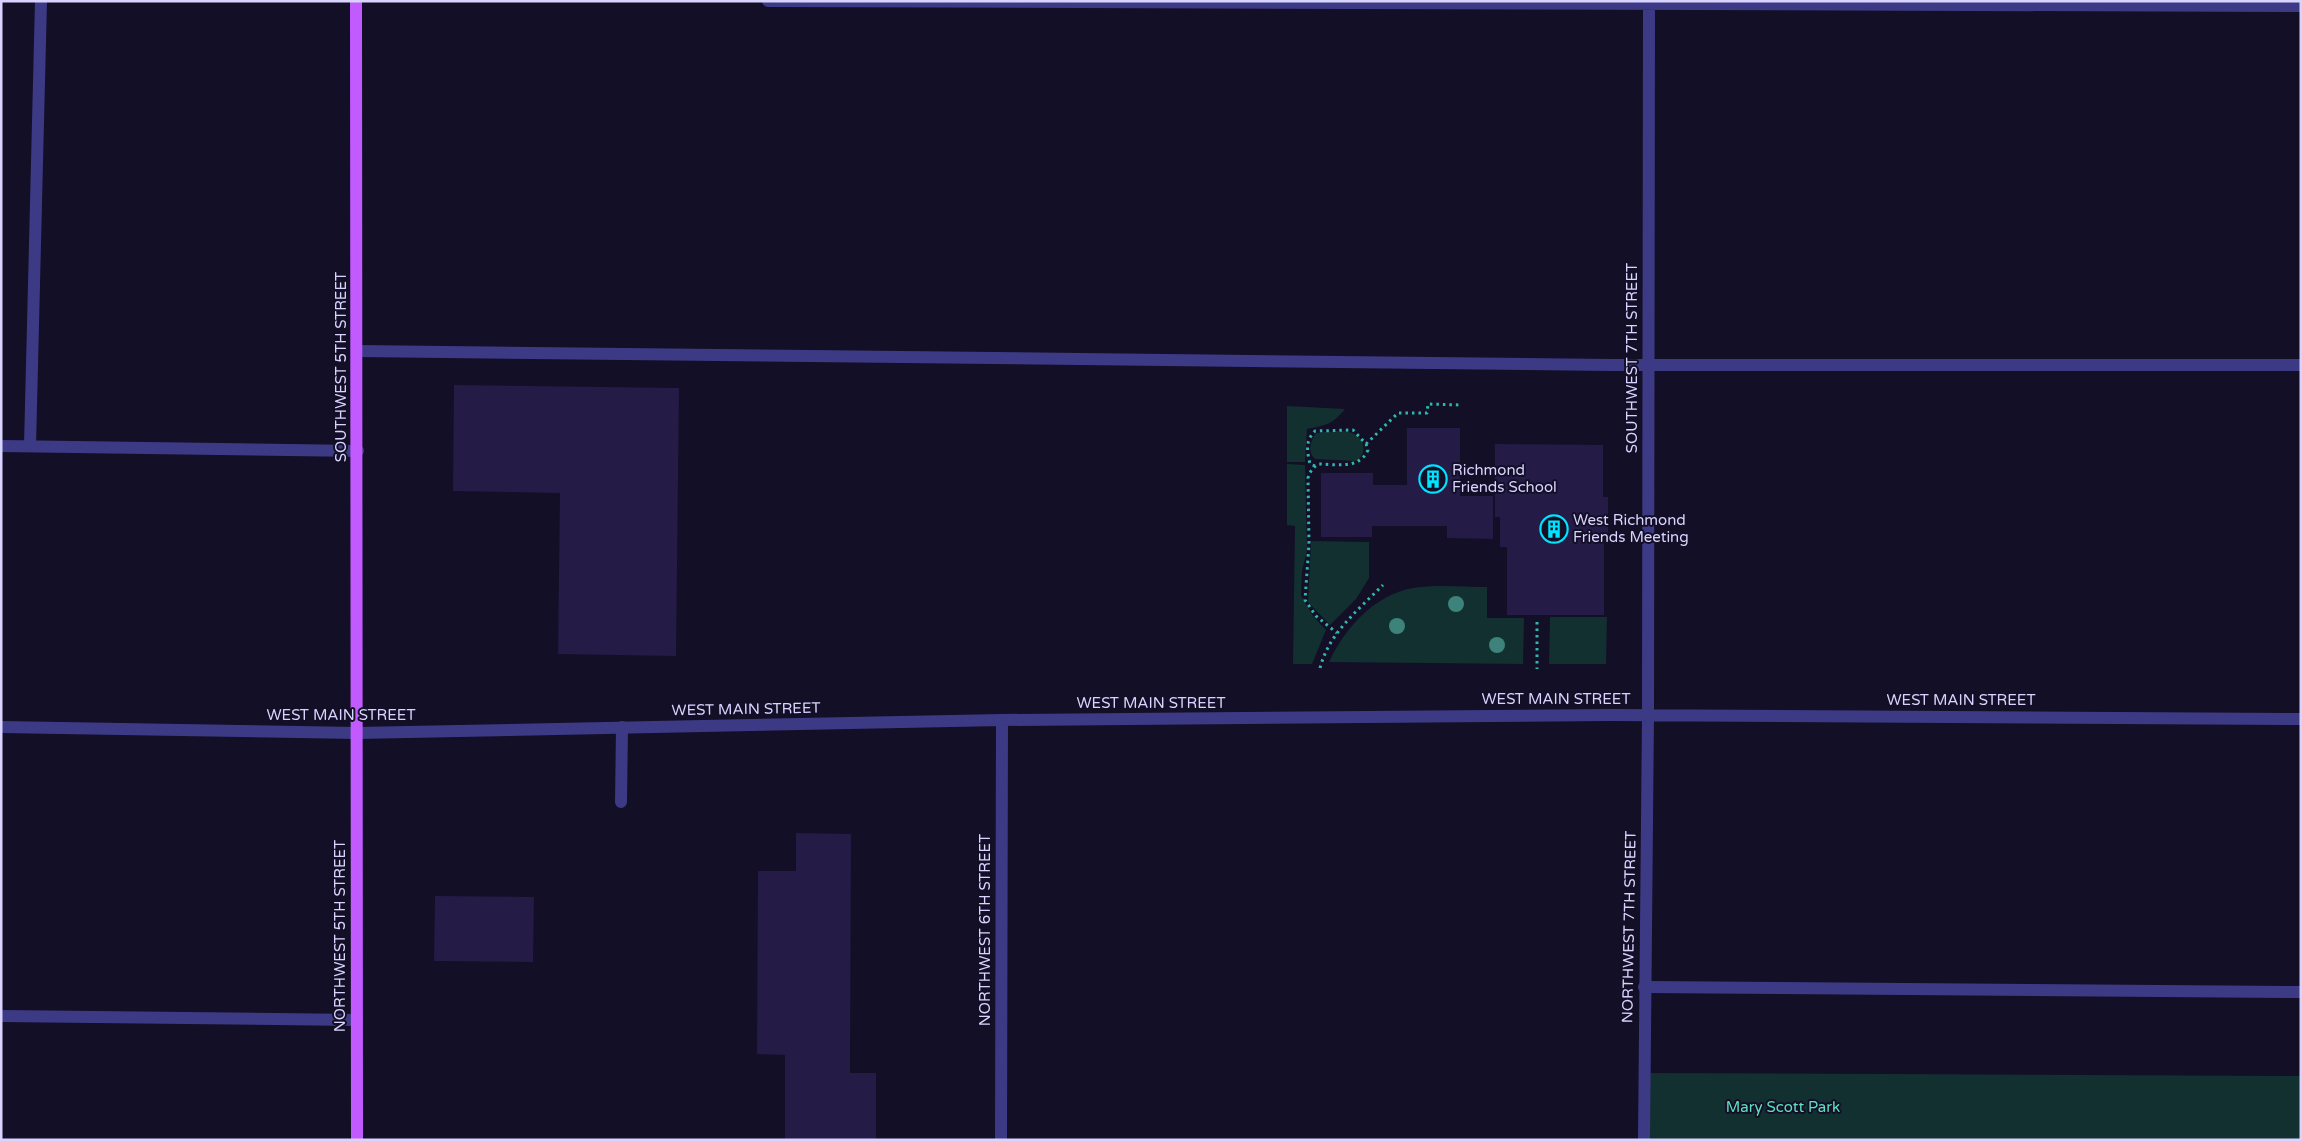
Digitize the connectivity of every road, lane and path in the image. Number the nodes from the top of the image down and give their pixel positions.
1 (41, 1) edge
2 (356, 1) edge
3 (768, 1) edge
4 (1649, 3) edge
5 (2301, 6) edge
6 (357, 351) junction
7 (1648, 365) junction
8 (2301, 365) edge
9 (1461, 405) dead end
10 (1366, 444) junction
11 (1, 446) edge
12 (30, 446) junction
13 (358, 451) junction
14 (1315, 466) junction
15 (1383, 585) dead end
16 (1537, 622) dead end
17 (1337, 633) junction
18 (1320, 668) dead end
19 (1537, 669) dead end
20 (1648, 715) junction
21 (2301, 719) edge
22 (1002, 720) junction
23 (622, 727) junction
24 (1, 728) edge
25 (357, 732) junction
26 (621, 802) dead end
27 (1644, 987) junction
28 (2301, 992) edge
29 (1, 1016) edge
30 (357, 1020) junction
31 (357, 1140) edge
32 (1001, 1140) edge
33 (1644, 1140) edge

1 - 12 street
2 - 6 main road, SOUTHWEST 5TH STREET
3 - 4 street
4 - 5 street
4 - 7 street, SOUTHWEST 7TH STREET
6 - 7 street
6 - 13 main road, SOUTHWEST 5TH STREET
7 - 8 street
7 - 20 street, SOUTHWEST 7TH STREET
9 - 10 path
10 - 14 path
10 - 14 path
11 - 12 street
12 - 13 street
13 - 25 main road, SOUTHWEST 5TH STREET
14 - 17 path
15 - 17 path
16 - 19 path
17 - 18 path
20 - 21 street, WEST MAIN STREET
20 - 22 street, WEST MAIN STREET
20 - 27 street, NORTHWEST 7TH STREET
22 - 23 street, WEST MAIN STREET
22 - 32 street, NORTHWEST 6TH STREET
23 - 25 street, WEST MAIN STREET
23 - 26 street
24 - 25 street, WEST MAIN STREET
25 - 30 main road, NORTHWEST 5TH STREET
27 - 28 street
27 - 33 street, NORTHWEST 7TH STREET
29 - 30 street
30 - 31 main road, NORTHWEST 5TH STREET

